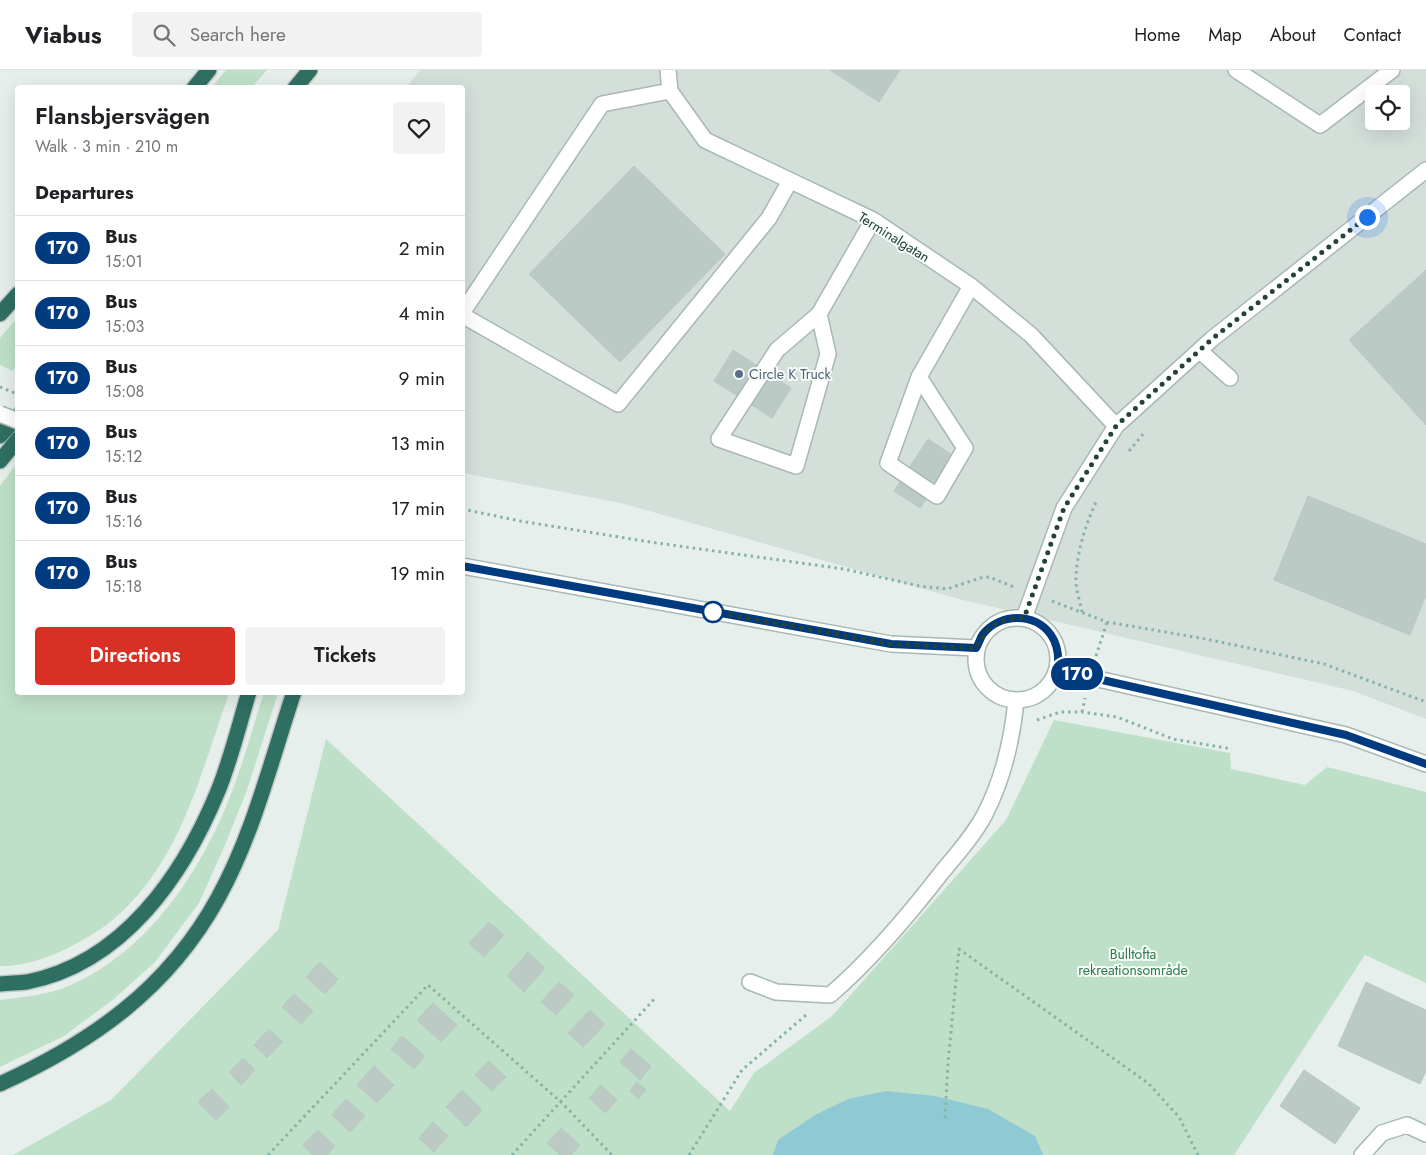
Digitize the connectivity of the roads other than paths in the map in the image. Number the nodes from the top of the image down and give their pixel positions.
1 (209, 70) edge
2 (310, 70) edge
3 (668, 70) edge
4 (1236, 70) edge
5 (1392, 70) edge
6 (196, 85) edge
7 (298, 85) edge
8 (670, 91) junction
9 (1426, 170) edge
10 (790, 181) junction
11 (873, 220) junction
12 (971, 286) junction
13 (15, 297) edge
14 (465, 310) edge
15 (0, 314) edge
16 (819, 314) junction
17 (465, 316) edge
18 (1200, 350) junction
19 (919, 377) junction
20 (1230, 378) dead end
21 (0, 414) edge
22 (15, 419) edge
23 (15, 420) edge
24 (1116, 426) junction
25 (0, 436) edge
26 (15, 443) edge
27 (0, 461) edge
28 (465, 567) edge
29 (1024, 618) junction
30 (976, 648) junction
31 (1058, 668) junction
32 (248, 695) edge
33 (293, 695) edge
34 (1016, 701) junction
35 (1426, 764) edge
36 (750, 982) dead end
37 (0, 984) edge
38 (0, 1084) edge
39 (1426, 1134) edge
40 (1362, 1155) edge

1 - 6 highway
2 - 7 highway
3 - 8 street
4 - 5 street
8 - 10 street, Terminalgatan
8 - 14 street
9 - 18 street
10 - 11 street, Terminalgatan
10 - 17 street
11 - 12 street, Terminalgatan
11 - 16 street
12 - 19 street
12 - 24 street, Terminalgatan
13 - 15 highway
16 - 16 street
18 - 20 street
18 - 24 street
19 - 19 street
21 - 23 street, bridge
22 - 25 highway
24 - 29 street
26 - 27 highway
28 - 30 street
29 - 30 street
29 - 31 street
30 - 34 street
31 - 34 street
31 - 35 street
32 - 37 highway
33 - 38 highway
34 - 36 street
39 - 40 street

